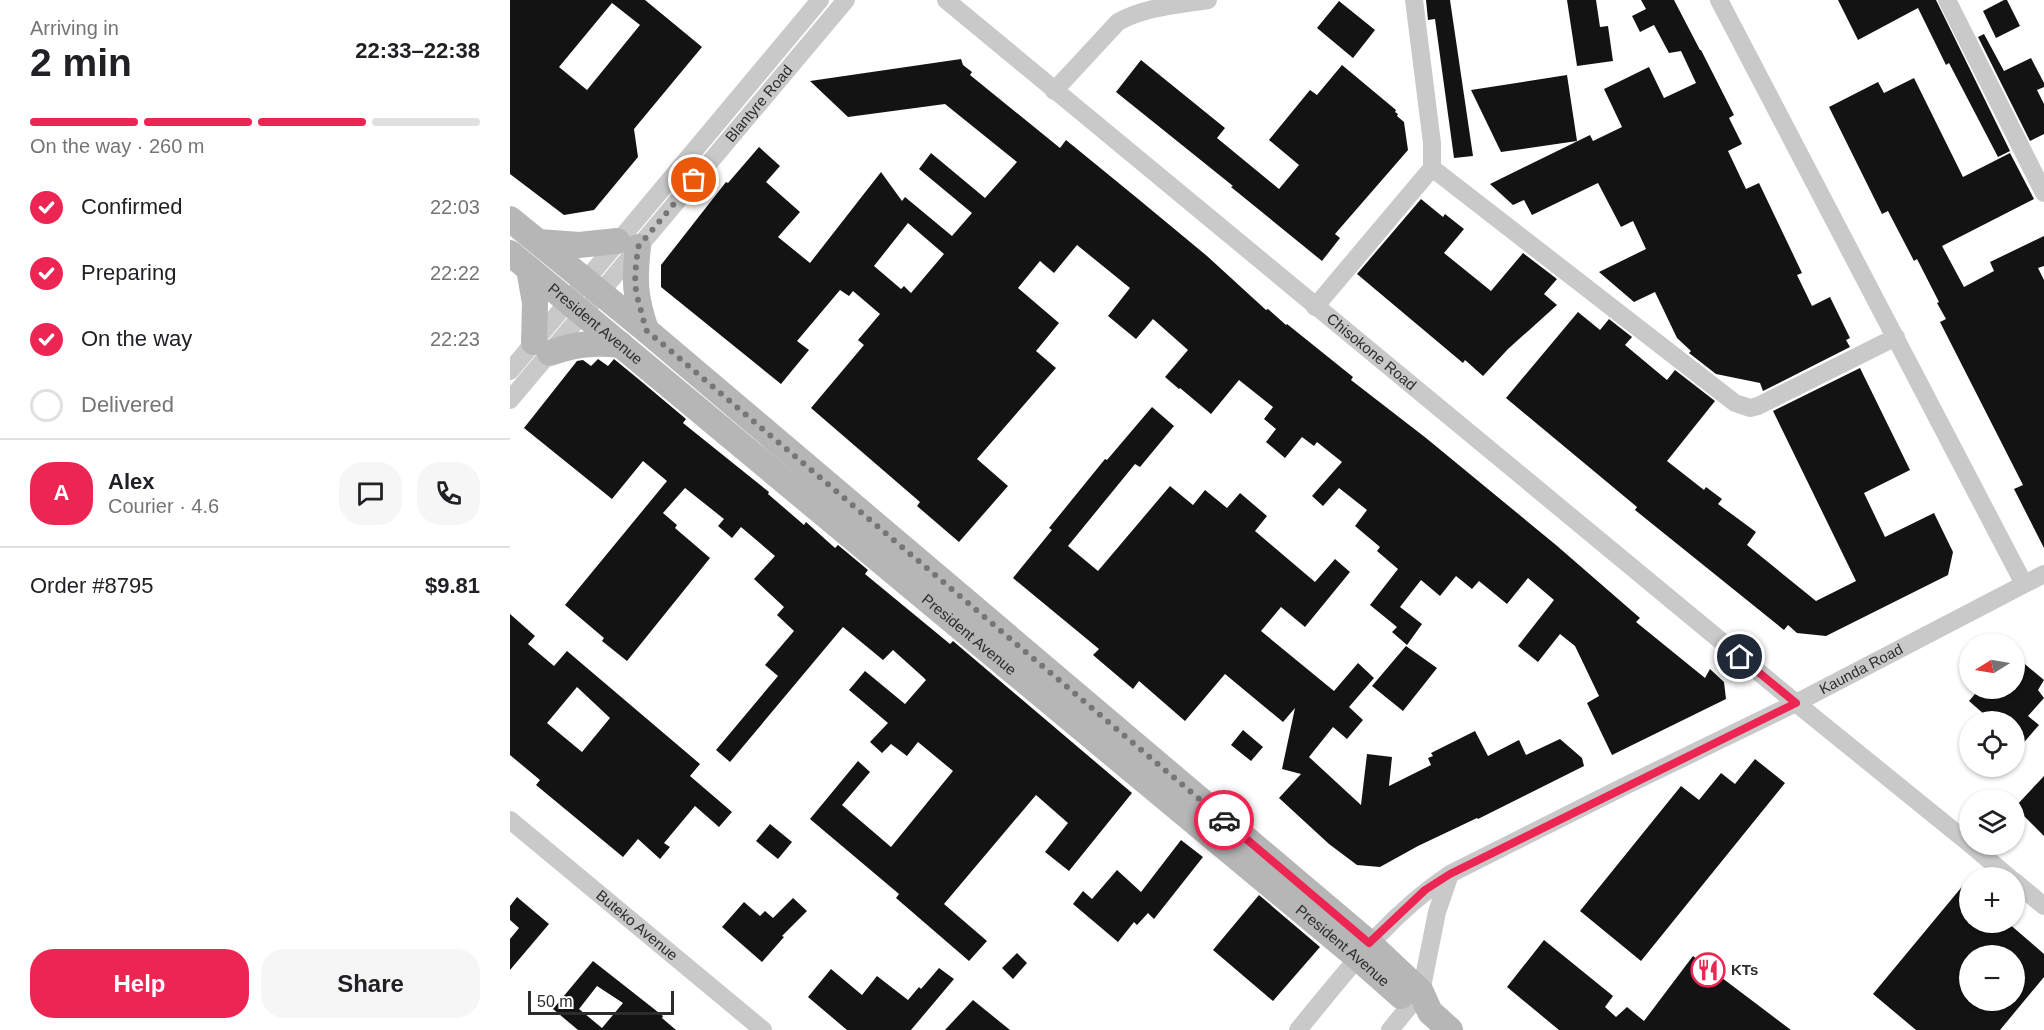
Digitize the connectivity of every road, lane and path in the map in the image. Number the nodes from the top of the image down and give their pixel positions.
1 (820, 0) edge
2 (846, 0) edge
3 (946, 0) edge
4 (1208, 0) edge
5 (1414, 0) edge
6 (1719, 0) edge
7 (1947, 0) edge
8 (1054, 91) junction
9 (1432, 168) junction
10 (2044, 193) edge
11 (510, 219) edge
12 (539, 242) junction
13 (628, 244) junction
14 (520, 261) edge
15 (593, 286) junction
16 (575, 307) junction
17 (1315, 307) junction
18 (646, 330) junction
19 (1896, 337) junction
20 (621, 345) junction
21 (542, 347) junction
22 (510, 371) edge
23 (510, 400) edge
24 (2044, 574) edge
25 (2024, 584) junction
26 (1796, 703) junction
27 (510, 820) edge
28 (1959, 835) edge
29 (1983, 855) edge
30 (1997, 867) edge
31 (1450, 874) junction
32 (2025, 890) edge
33 (2044, 906) edge
34 (1363, 950) junction
35 (1420, 1003) junction
36 (763, 1030) edge
37 (1298, 1030) edge
38 (1390, 1030) edge
39 (1450, 1030) edge

1 - 13 street, Blantyre Road
2 - 13 street, Blantyre Road
3 - 8 street, Chisokone Road
4 - 8 street
5 - 9 street
6 - 19 street
7 - 10 street
8 - 17 street, Chisokone Road
9 - 17 street
9 - 19 street
11 - 12 main road, President Avenue
12 - 13 main road
12 - 15 main road, President Avenue
13 - 15 street, Blantyre Road
13 - 18 main road
14 - 16 main road, President Avenue
14 - 21 main road
15 - 16 street, Blantyre Road
15 - 18 main road, President Avenue
16 - 20 main road, President Avenue
16 - 21 street, Blantyre Road
17 - 26 street, Chisokone Road
18 - 34 main road, President Avenue
19 - 25 street
20 - 21 main road
20 - 34 main road, President Avenue
21 - 22 street, Blantyre Road
21 - 23 street, Blantyre Road
24 - 25 street, Kaunda Road
25 - 26 street, Kaunda Road
26 - 28 street, Chisokone Road
26 - 31 street, Kaunda Road
27 - 36 street, Buteko Avenue
29 - 30 street, Chisokone Road
31 - 34 street, Kaunda Road
31 - 35 street
32 - 33 street
34 - 35 main road, President Avenue
34 - 37 street, Kaunda Road
35 - 38 street
35 - 39 main road, President Avenue

